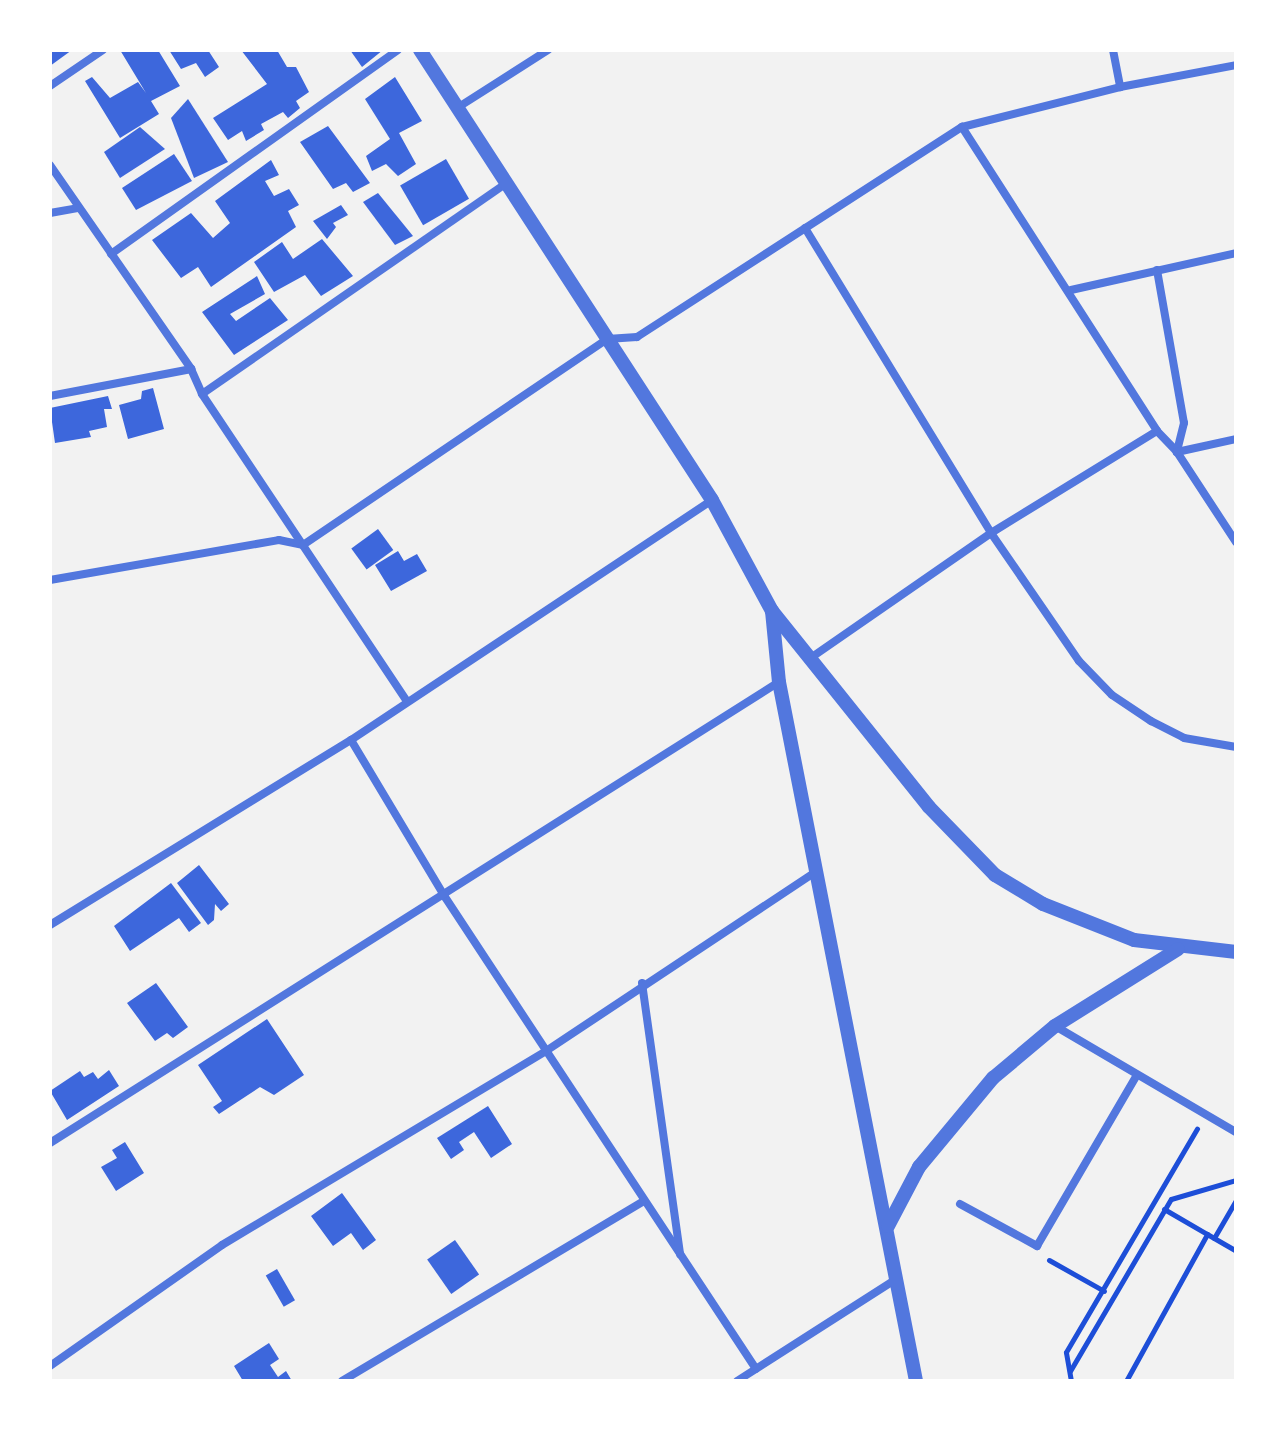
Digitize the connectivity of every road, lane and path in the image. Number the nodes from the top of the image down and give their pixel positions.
1 (103, 50) edge
2 (398, 50) edge
3 (420, 50) edge
4 (548, 50) edge
5 (1113, 50) edge
6 (1236, 65) edge
7 (50, 86) edge
8 (1120, 87) junction
9 (457, 108) junction
10 (962, 127) junction
11 (50, 165) edge
12 (510, 181) junction
13 (78, 208) junction
14 (50, 213) edge
15 (805, 228) junction
16 (1236, 253) edge
17 (111, 254) junction
18 (1157, 270) junction
19 (1071, 290) junction
20 (607, 339) junction
21 (191, 369) junction
22 (202, 394) junction
23 (50, 396) edge
24 (1157, 431) junction
25 (1236, 439) edge
26 (1177, 452) junction
27 (712, 500) junction
28 (991, 533) junction
29 (1236, 542) edge
30 (303, 545) junction
31 (50, 580) edge
32 (772, 611) junction
33 (812, 657) junction
34 (779, 682) junction
35 (407, 701) junction
36 (351, 740) junction
37 (1236, 747) edge
38 (815, 872) junction
39 (445, 897) junction
40 (50, 925) edge
41 (1178, 949) junction
42 (1236, 952) edge
43 (642, 983) junction
44 (1055, 1026) junction
45 (546, 1051) junction
46 (1137, 1075) junction
47 (1184, 1121) dead end
48 (1197, 1128) junction
49 (1236, 1132) edge
50 (1210, 1136) dead end
51 (50, 1143) edge
52 (1236, 1180) edge
53 (1236, 1200) edge
54 (642, 1202) junction
55 (960, 1204) dead end
56 (1164, 1209) junction
57 (888, 1226) junction
58 (1207, 1234) junction
59 (1214, 1238) junction
60 (1055, 1246) dead end
61 (1236, 1251) edge
62 (680, 1258) junction
63 (895, 1280) junction
64 (1104, 1291) junction
65 (50, 1366) edge
66 (756, 1369) junction
67 (1070, 1372) junction
68 (739, 1380) edge
69 (342, 1381) edge
70 (916, 1381) edge
71 (1071, 1381) edge
72 (1126, 1381) edge

1 - 7 street
2 - 17 street
3 - 9 street
4 - 9 street
5 - 8 street
6 - 8 street
8 - 10 street
9 - 12 street
10 - 15 street
10 - 19 street
11 - 13 street
12 - 20 street
12 - 22 street
13 - 14 street
13 - 17 street
15 - 20 street
15 - 28 street
16 - 18 street
17 - 21 street
18 - 19 street
18 - 26 street
19 - 24 street
20 - 27 street
20 - 30 street
21 - 22 street
21 - 23 street
22 - 30 street
24 - 26 street
24 - 28 street
25 - 26 street
26 - 29 street
27 - 32 street
27 - 35 street
28 - 33 street
28 - 37 street
30 - 31 street
30 - 35 street
32 - 33 street
32 - 34 street
33 - 41 street
34 - 38 street
34 - 39 street
35 - 36 street
36 - 39 street
36 - 40 street
38 - 43 street
38 - 57 street
39 - 45 street
39 - 51 street
41 - 42 street
41 - 44 street
43 - 45 street
43 - 62 street
44 - 46 street
44 - 57 street
45 - 54 street
45 - 65 street
46 - 49 street
46 - 55 street
47 - 48 path
48 - 50 path
48 - 64 path
52 - 56 path
53 - 59 path
54 - 62 street
54 - 69 street
56 - 58 path
56 - 67 path
57 - 63 street
58 - 59 path
58 - 72 path
59 - 61 path
60 - 64 path
62 - 66 street
63 - 66 street
63 - 70 street
64 - 67 path
66 - 68 street
67 - 71 path

